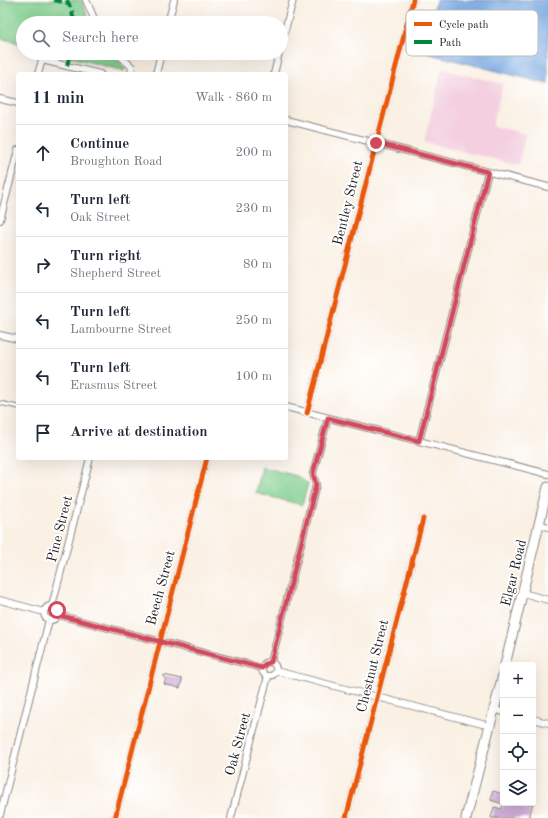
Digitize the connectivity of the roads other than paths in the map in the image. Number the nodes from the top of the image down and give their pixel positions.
1 (86, 0) edge
2 (174, 0) edge
3 (292, 0) edge
4 (413, 0) edge
5 (410, 10) edge
6 (93, 16) edge
7 (170, 16) edge
8 (288, 16) edge
9 (406, 27) edge
10 (42, 60) edge
11 (42, 60) edge
12 (124, 60) edge
13 (159, 60) edge
14 (277, 60) edge
15 (39, 72) edge
16 (92, 72) edge
17 (131, 72) edge
18 (156, 72) edge
19 (274, 72) edge
20 (0, 99) edge
21 (16, 103) edge
22 (288, 121) edge
23 (376, 143) junction
24 (16, 158) edge
25 (488, 172) junction
26 (548, 187) edge
27 (0, 218) edge
28 (0, 335) edge
29 (16, 339) edge
30 (0, 403) edge
31 (16, 407) edge
32 (288, 408) edge
33 (307, 413) junction
34 (328, 418) junction
35 (419, 441) junction
36 (89, 460) edge
37 (206, 460) edge
38 (548, 474) edge
39 (548, 487) edge
40 (423, 519) dead end
41 (544, 526) edge
42 (523, 593) junction
43 (0, 600) edge
44 (548, 600) edge
45 (52, 606) junction
46 (44, 612) junction
47 (58, 615) junction
48 (49, 620) junction
49 (159, 641) junction
50 (271, 662) junction
51 (506, 662) edge
52 (262, 668) junction
53 (276, 671) junction
54 (268, 676) junction
55 (377, 697) junction
56 (500, 698) edge
57 (499, 710) edge
58 (536, 720) edge
59 (548, 723) edge
60 (490, 726) junction
61 (0, 815) edge
62 (115, 818) edge
63 (231, 818) edge
64 (346, 818) edge
65 (466, 818) edge

1 - 6 street
2 - 7 street
3 - 8 street
4 - 5 street, Bentley Street
9 - 23 street, Bentley Street
10 - 15 street
11 - 16 street
12 - 17 street
13 - 18 street
14 - 19 street
20 - 21 street
22 - 23 street
23 - 25 street
23 - 33 street, Bentley Street
24 - 27 street
25 - 26 street
25 - 35 street
28 - 29 street
30 - 31 lane
32 - 33 street
33 - 34 street
34 - 35 street
34 - 50 street
35 - 38 street
36 - 45 street, Pine Street
37 - 49 street, Beech Street
39 - 41 main road, Elgar Road
40 - 55 street, Chestnut Street
41 - 42 main road, Elgar Road
42 - 44 street
42 - 51 main road, Elgar Road
43 - 46 street
45 - 46 street
45 - 47 street
46 - 48 street
47 - 48 street
47 - 49 street
48 - 61 street
49 - 52 street
49 - 62 street, Beech Street
50 - 52 street
50 - 53 street
52 - 54 street
53 - 54 street
53 - 55 street
54 - 63 street, Oak Street
55 - 60 street
55 - 64 street, Chestnut Street
56 - 57 main road
57 - 60 main road
58 - 59 street
60 - 65 main road

